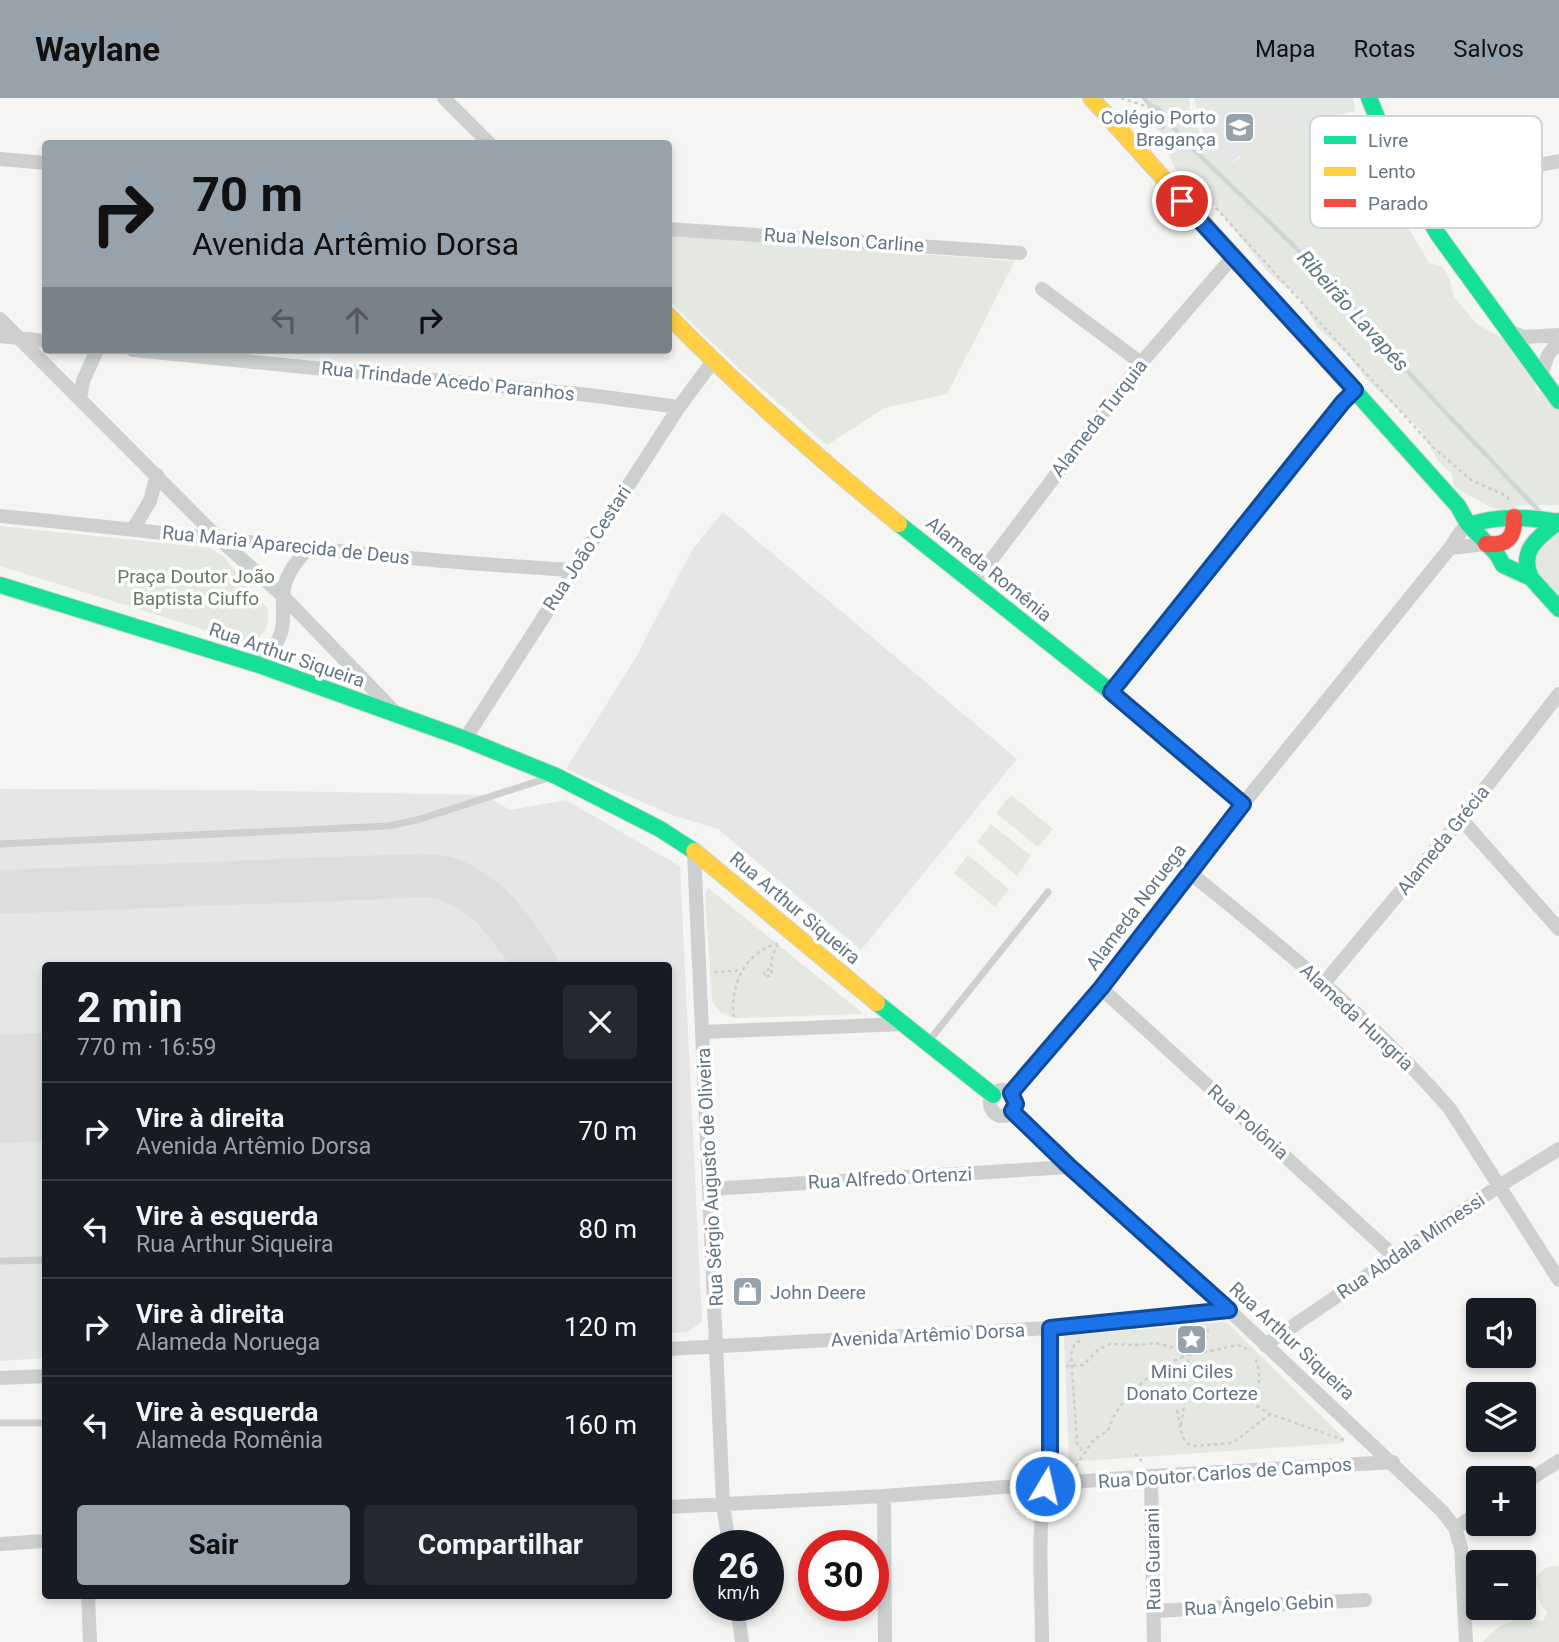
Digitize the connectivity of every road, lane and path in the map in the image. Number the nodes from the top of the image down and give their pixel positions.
1 (444, 98) edge
2 (1091, 98) edge
3 (1121, 98) edge
4 (1369, 98) edge
5 (1133, 100) edge
6 (1376, 116) edge
7 (486, 140) edge
8 (1160, 148) dead end
9 (0, 159) edge
10 (42, 163) edge
11 (1211, 203) dead end
12 (1434, 228) edge
13 (672, 229) edge
14 (1020, 253) dead end
15 (1232, 258) junction
16 (1042, 289) dead end
17 (0, 319) edge
18 (672, 319) edge
19 (1510, 331) junction
20 (1559, 335) edge
21 (0, 336) edge
22 (21, 338) junction
23 (42, 341) edge
24 (1559, 341) edge
25 (95, 354) edge
26 (173, 354) edge
27 (713, 361) junction
28 (1141, 363) junction
29 (1541, 375) junction
30 (1355, 390) junction
31 (80, 399) junction
32 (1559, 401) edge
33 (678, 407) junction
34 (157, 475) junction
35 (1513, 510) junction
36 (0, 516) edge
37 (1475, 523) junction
38 (1552, 523) edge
39 (133, 529) junction
40 (218, 538) junction
41 (1486, 544) junction
42 (308, 548) junction
43 (1450, 548) junction
44 (572, 570) junction
45 (1531, 578) junction
46 (972, 584) junction
47 (0, 585) edge
48 (283, 596) junction
49 (1559, 609) edge
50 (259, 665) junction
51 (1111, 692) junction
52 (1559, 694) edge
53 (400, 716) junction
54 (465, 738) junction
55 (556, 776) junction
56 (1243, 804) junction
57 (1461, 819) junction
58 (0, 844) edge
59 (694, 851) junction
60 (1189, 872) junction
61 (1048, 892) dead end
62 (1559, 929) edge
63 (745, 964) junction
64 (769, 969) dead end
65 (710, 972) dead end
66 (1324, 983) junction
67 (1101, 988) junction
68 (734, 1018) dead end
69 (905, 1024) junction
70 (703, 1032) junction
71 (928, 1043) junction
72 (1011, 1093) junction
73 (993, 1095) junction
74 (1012, 1111) junction
75 (1559, 1149) edge
76 (1070, 1167) junction
77 (1499, 1186) junction
78 (710, 1189) junction
79 (1395, 1256) junction
80 (42, 1260) edge
81 (0, 1261) edge
82 (1559, 1280) edge
83 (1229, 1310) junction
84 (1208, 1322) dead end
85 (1050, 1328) junction
86 (1137, 1337) dead end
87 (1087, 1339) dead end
88 (1192, 1340) dead end
89 (1138, 1345) junction
90 (1265, 1345) junction
91 (718, 1347) junction
92 (672, 1349) edge
93 (1191, 1353) junction
94 (1202, 1353) junction
95 (1150, 1363) dead end
96 (1062, 1366) dead end
97 (1072, 1366) junction
98 (1157, 1371) junction
99 (42, 1376) edge
100 (0, 1378) edge
101 (1229, 1402) dead end
102 (1252, 1403) junction
103 (1177, 1410) dead end
104 (1270, 1414) junction
105 (0, 1423) edge
106 (42, 1423) edge
107 (1180, 1428) junction
108 (1347, 1441) dead end
109 (1083, 1452) junction
110 (1135, 1454) dead end
111 (1142, 1461) dead end
112 (1559, 1461) edge
113 (1392, 1462) junction
114 (1076, 1466) dead end
115 (1536, 1475) edge
116 (1151, 1476) junction
117 (1045, 1486) junction
118 (884, 1496) junction
119 (723, 1503) junction
120 (672, 1507) edge
121 (1466, 1521) edge
122 (1455, 1528) junction
123 (727, 1530) edge
124 (42, 1541) edge
125 (0, 1544) edge
126 (88, 1599) edge
127 (1365, 1600) dead end
128 (1154, 1611) junction
129 (739, 1621) edge
130 (90, 1642) edge
131 (742, 1642) edge
132 (885, 1642) edge
133 (1042, 1642) edge
134 (1154, 1642) edge
135 (1466, 1642) edge

1 - 7 street
2 - 15 street
3 - 5 path
4 - 6 street
5 - 8 path
9 - 10 street
11 - 35 path
12 - 19 street
13 - 14 street, Rua Nelson Carline
15 - 28 street, Alameda Turquia
15 - 30 street
16 - 28 street
17 - 22 street
18 - 27 street, Alameda Romênia
19 - 20 street
19 - 29 street
21 - 22 street
22 - 23 street
22 - 31 street
24 - 29 street
25 - 31 street
26 - 33 street, Rua Trindade Acedo Paranhos
27 - 33 street, Rua João Cestari
27 - 46 street, Alameda Romênia
28 - 46 street, Alameda Turquia
29 - 32 street
30 - 37 street
30 - 51 street
31 - 34 street
33 - 44 street, Rua João Cestari
34 - 39 street
34 - 40 street
35 - 37 street
35 - 38 street
35 - 41 street
36 - 39 street, Rua Maria Aparecida de Deus
37 - 41 street
37 - 43 street, Alameda Noruega
38 - 45 street
39 - 40 street, Rua Maria Aparecida de Deus
40 - 42 street, Rua Maria Aparecida de Deus
40 - 48 street
41 - 43 street
41 - 45 street
42 - 44 street, Rua Maria Aparecida de Deus
42 - 48 street
43 - 56 street, Alameda Noruega
44 - 54 street, Rua João Cestari
45 - 49 street
46 - 51 street, Alameda Romênia
47 - 50 street, Rua Arthur Siqueira
48 - 50 street
48 - 53 street
50 - 53 street, Rua Arthur Siqueira
51 - 56 street, Alameda Romênia
52 - 57 street, Alameda Grécia
53 - 54 street, Rua Arthur Siqueira
54 - 55 street, Rua Arthur Siqueira
55 - 58 lane
55 - 59 street, Rua Arthur Siqueira
56 - 60 street, Alameda Noruega
57 - 62 street
57 - 66 street, Alameda Grécia
59 - 69 street, Rua Arthur Siqueira
59 - 70 street, Rua Sérgio Augusto de Oliveira
60 - 66 street, Alameda Hungria
60 - 67 street, Alameda Noruega
61 - 71 lane
63 - 64 path
63 - 65 path
63 - 68 path
66 - 77 street, Alameda Hungria
67 - 72 street, Alameda Noruega
67 - 79 street, Rua Polônia
69 - 70 street
69 - 71 street, Rua Arthur Siqueira
70 - 78 street, Rua Sérgio Augusto de Oliveira
71 - 73 street, Rua Arthur Siqueira
72 - 73 street
72 - 74 street
73 - 74 street
74 - 76 street, Rua Arthur Siqueira
75 - 77 street, Rua Abdala Mimessi
76 - 78 street, Rua Alfredo Ortenzi
76 - 83 street, Rua Arthur Siqueira
77 - 79 street, Rua Abdala Mimessi
77 - 82 street, Alameda Hungria
78 - 91 street, Rua Sérgio Augusto de Oliveira
79 - 90 street, Rua Abdala Mimessi
80 - 81 lane
83 - 85 street, Avenida Artêmio Dorsa
83 - 90 street, Rua Arthur Siqueira
84 - 94 path
85 - 91 street, Avenida Artêmio Dorsa
85 - 117 street
86 - 89 path
87 - 97 path
88 - 94 path
89 - 93 path
89 - 97 path
90 - 113 street, Rua Arthur Siqueira
91 - 92 street, Avenida Artêmio Dorsa
91 - 119 street, Rua Sérgio Augusto de Oliveira
93 - 94 path
93 - 98 path
93 - 107 path
94 - 102 path
95 - 98 path
96 - 97 path
97 - 109 path
98 - 109 path
99 - 100 street
101 - 102 path
102 - 104 path
103 - 107 path
104 - 107 path
104 - 108 path
105 - 106 lane
109 - 114 path
110 - 111 path
112 - 115 street
113 - 116 street, Rua Doutor Carlos de Campos
113 - 122 street, Rua Arthur Siqueira
116 - 117 street, Rua Doutor Carlos de Campos
116 - 128 street, Rua Guarani
117 - 118 street, Rua Doutor Carlos de Campos
117 - 133 street
118 - 119 street, Rua Doutor Carlos de Campos
118 - 132 street
119 - 120 street, Rua Doutor Carlos de Campos
119 - 123 street, Rua Sérgio Augusto de Oliveira
121 - 122 street
122 - 135 street, Rua Arthur Siqueira
124 - 125 street
126 - 130 street
127 - 128 street, Rua Ângelo Gebin
128 - 134 street, Rua Guarani
129 - 131 street

